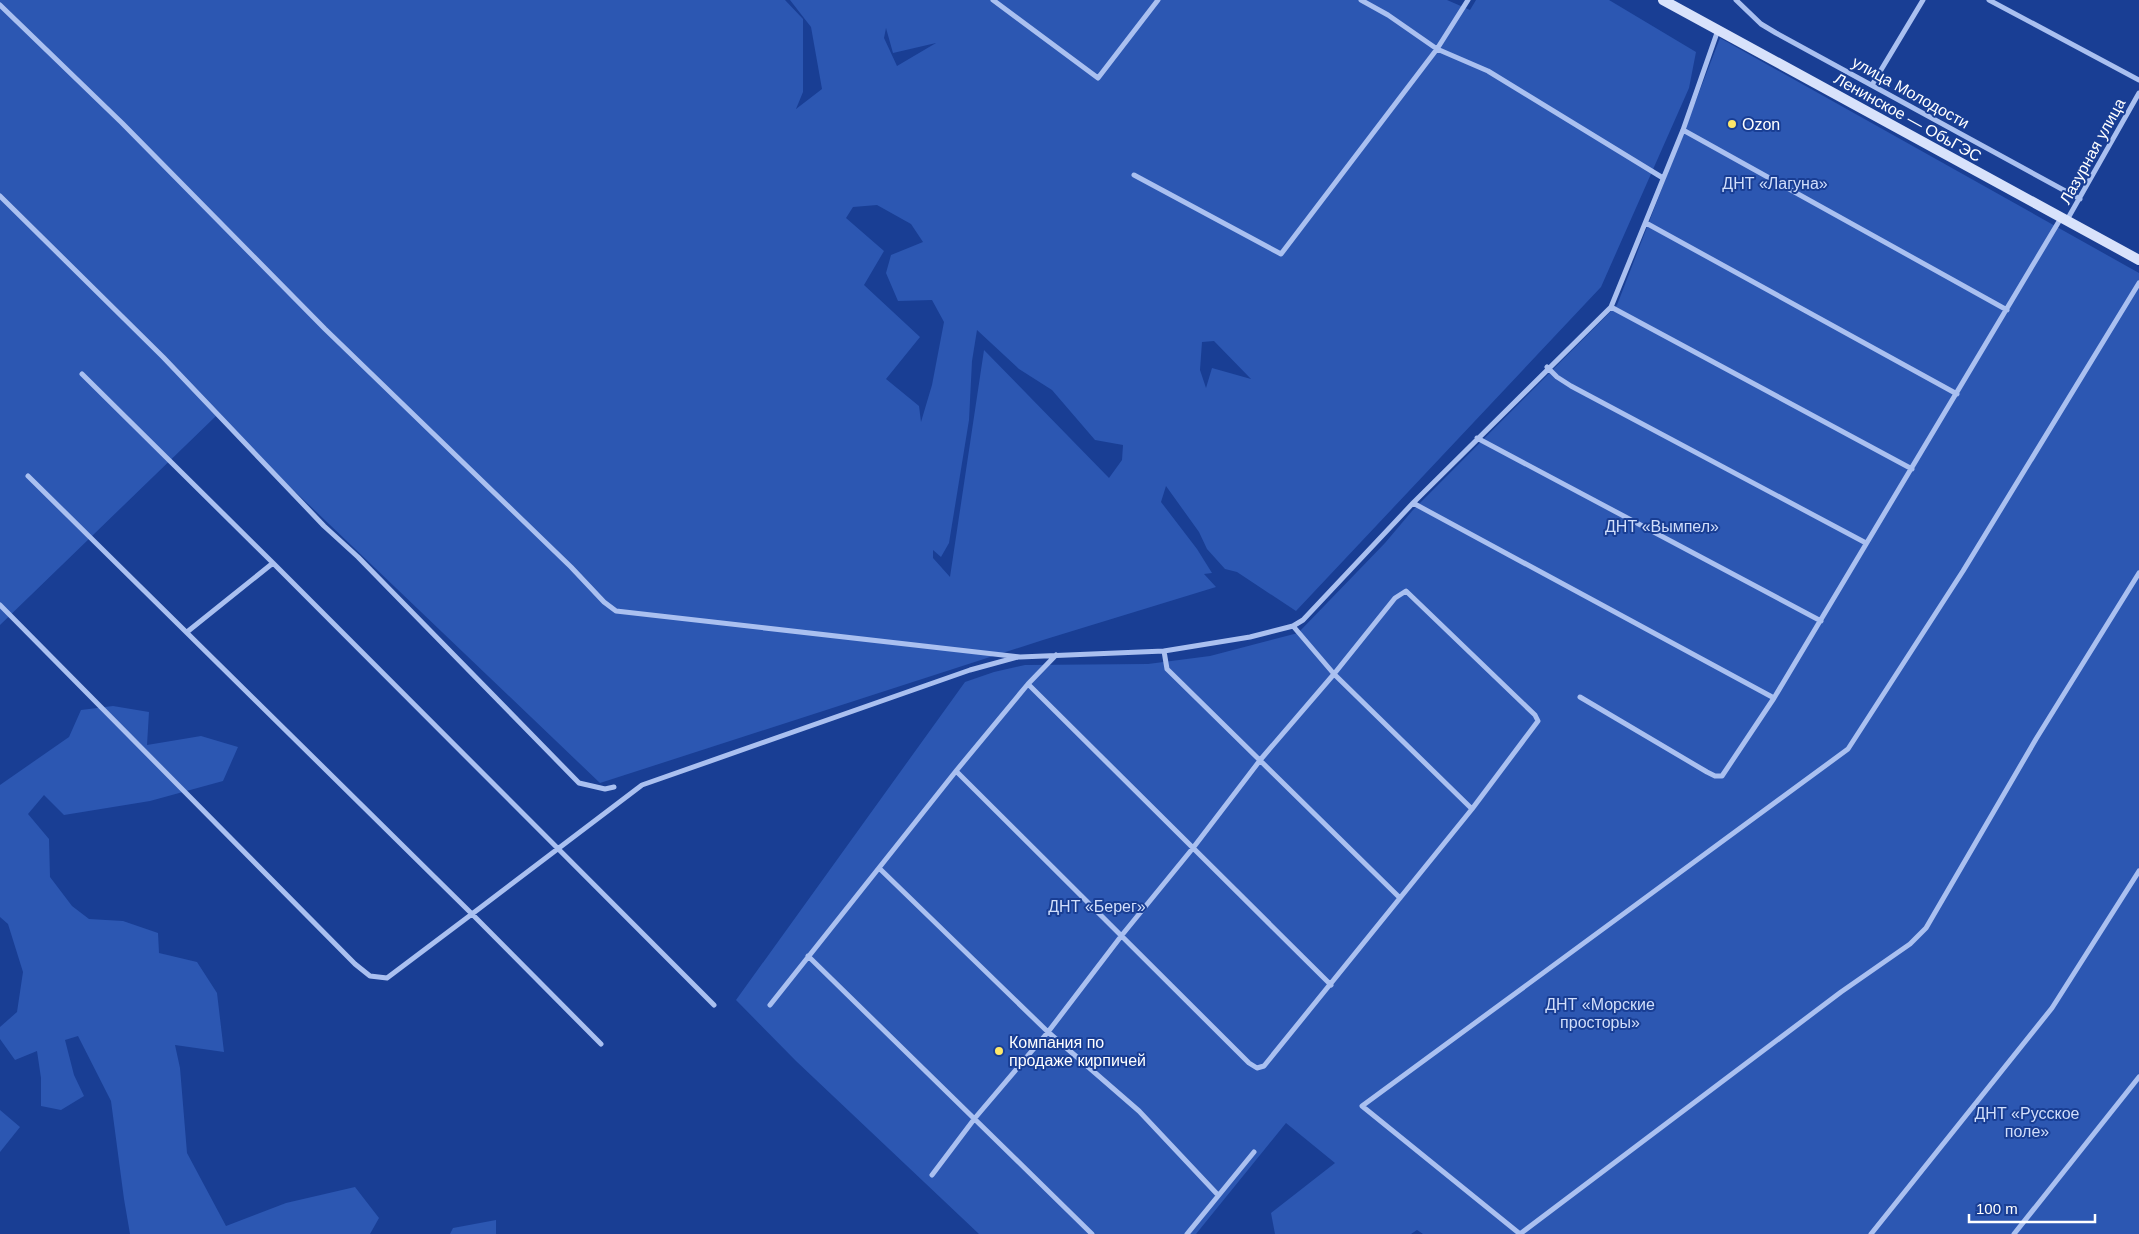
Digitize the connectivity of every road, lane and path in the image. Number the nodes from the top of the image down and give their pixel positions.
1 (993, 0) edge
2 (1158, 0) edge
3 (1361, 0) edge
4 (1468, 0) edge
5 (1664, 0) edge
6 (1736, 0) edge
7 (1923, 0) edge
8 (1988, 0) edge
9 (1680, 4) edge
10 (0, 5) edge
11 (1718, 29) junction
12 (1437, 49) junction
13 (2139, 80) edge
14 (1872, 85) junction
15 (2139, 93) edge
16 (1683, 130) junction
17 (1134, 175) dead end
18 (1663, 178) junction
19 (0, 196) edge
20 (2080, 199) junction
21 (2064, 219) junction
22 (1646, 223) junction
23 (2139, 260) edge
24 (2139, 283) edge
25 (1611, 307) junction
26 (2007, 310) junction
27 (1547, 367) junction
28 (82, 374) dead end
29 (1957, 394) junction
30 (1477, 438) junction
31 (1912, 469) junction
32 (28, 476) dead end
33 (1413, 503) junction
34 (1866, 543) junction
35 (273, 563) junction
36 (2139, 573) edge
37 (0, 605) edge
38 (1821, 621) junction
39 (1293, 626) junction
40 (186, 632) junction
41 (1164, 651) junction
42 (1056, 655) junction
43 (1020, 657) junction
44 (1334, 674) junction
45 (1028, 684) junction
46 (1580, 697) dead end
47 (1774, 698) junction
48 (1261, 759) junction
49 (956, 771) junction
50 (614, 787) dead end
51 (1472, 809) junction
52 (1193, 848) junction
53 (556, 849) junction
54 (879, 868) junction
55 (2139, 871) edge
56 (1400, 898) junction
57 (472, 914) junction
58 (1122, 935) junction
59 (808, 956) junction
60 (1331, 985) junction
61 (714, 1005) dead end
62 (770, 1005) dead end
63 (1048, 1032) junction
64 (601, 1044) dead end
65 (2139, 1077) edge
66 (975, 1118) junction
67 (1254, 1152) dead end
68 (932, 1175) dead end
69 (1218, 1195) junction
70 (1092, 1234) edge
71 (1187, 1234) edge
72 (1871, 1234) edge
73 (2014, 1234) edge

1 - 2 street
3 - 12 street
4 - 12 street
5 - 9 main road, Ленинское — ОбьГЭС
6 - 14 street, улица Молодости
7 - 14 street
8 - 13 street
9 - 11 main road, Ленинское — ОбьГЭС
10 - 43 street
11 - 16 street
11 - 21 main road, Ленинское — ОбьГЭС
12 - 17 street
12 - 18 street
14 - 20 street, улица Молодости
15 - 20 street, Лазурная улица
16 - 18 street
16 - 26 street
18 - 22 street
19 - 50 street
20 - 21 street, Лазурная улица
21 - 23 main road, Ленинское — ОбьГЭС
21 - 26 street, Лазурная улица
22 - 25 street
22 - 29 street
24 - 36 street
25 - 27 street
25 - 31 street
26 - 29 street, Лазурная улица
27 - 30 street
27 - 34 street
28 - 35 street
29 - 31 street, Лазурная улица
30 - 33 street
30 - 38 street
31 - 34 street, Лазурная улица
32 - 40 street
33 - 39 street
33 - 47 street
34 - 38 street, Лазурная улица
35 - 40 street
35 - 53 street
37 - 57 street
38 - 47 street, Лазурная улица
39 - 41 street
39 - 44 street
40 - 57 street
41 - 42 street
41 - 48 street
42 - 43 street
42 - 45 street
43 - 53 street
44 - 48 street
44 - 51 street
44 - 51 street
45 - 49 street
45 - 52 street
46 - 47 street, Лазурная улица
48 - 52 street
48 - 56 street
49 - 54 street
49 - 58 street
51 - 56 street
52 - 58 street
52 - 60 street
53 - 57 street
53 - 61 street
54 - 59 street
54 - 63 street
55 - 72 street
56 - 60 street
57 - 64 street
58 - 60 street
58 - 63 street
59 - 62 street
59 - 66 street
63 - 66 street
63 - 69 street
65 - 73 street
66 - 68 street
66 - 70 street
67 - 69 street
69 - 71 street

